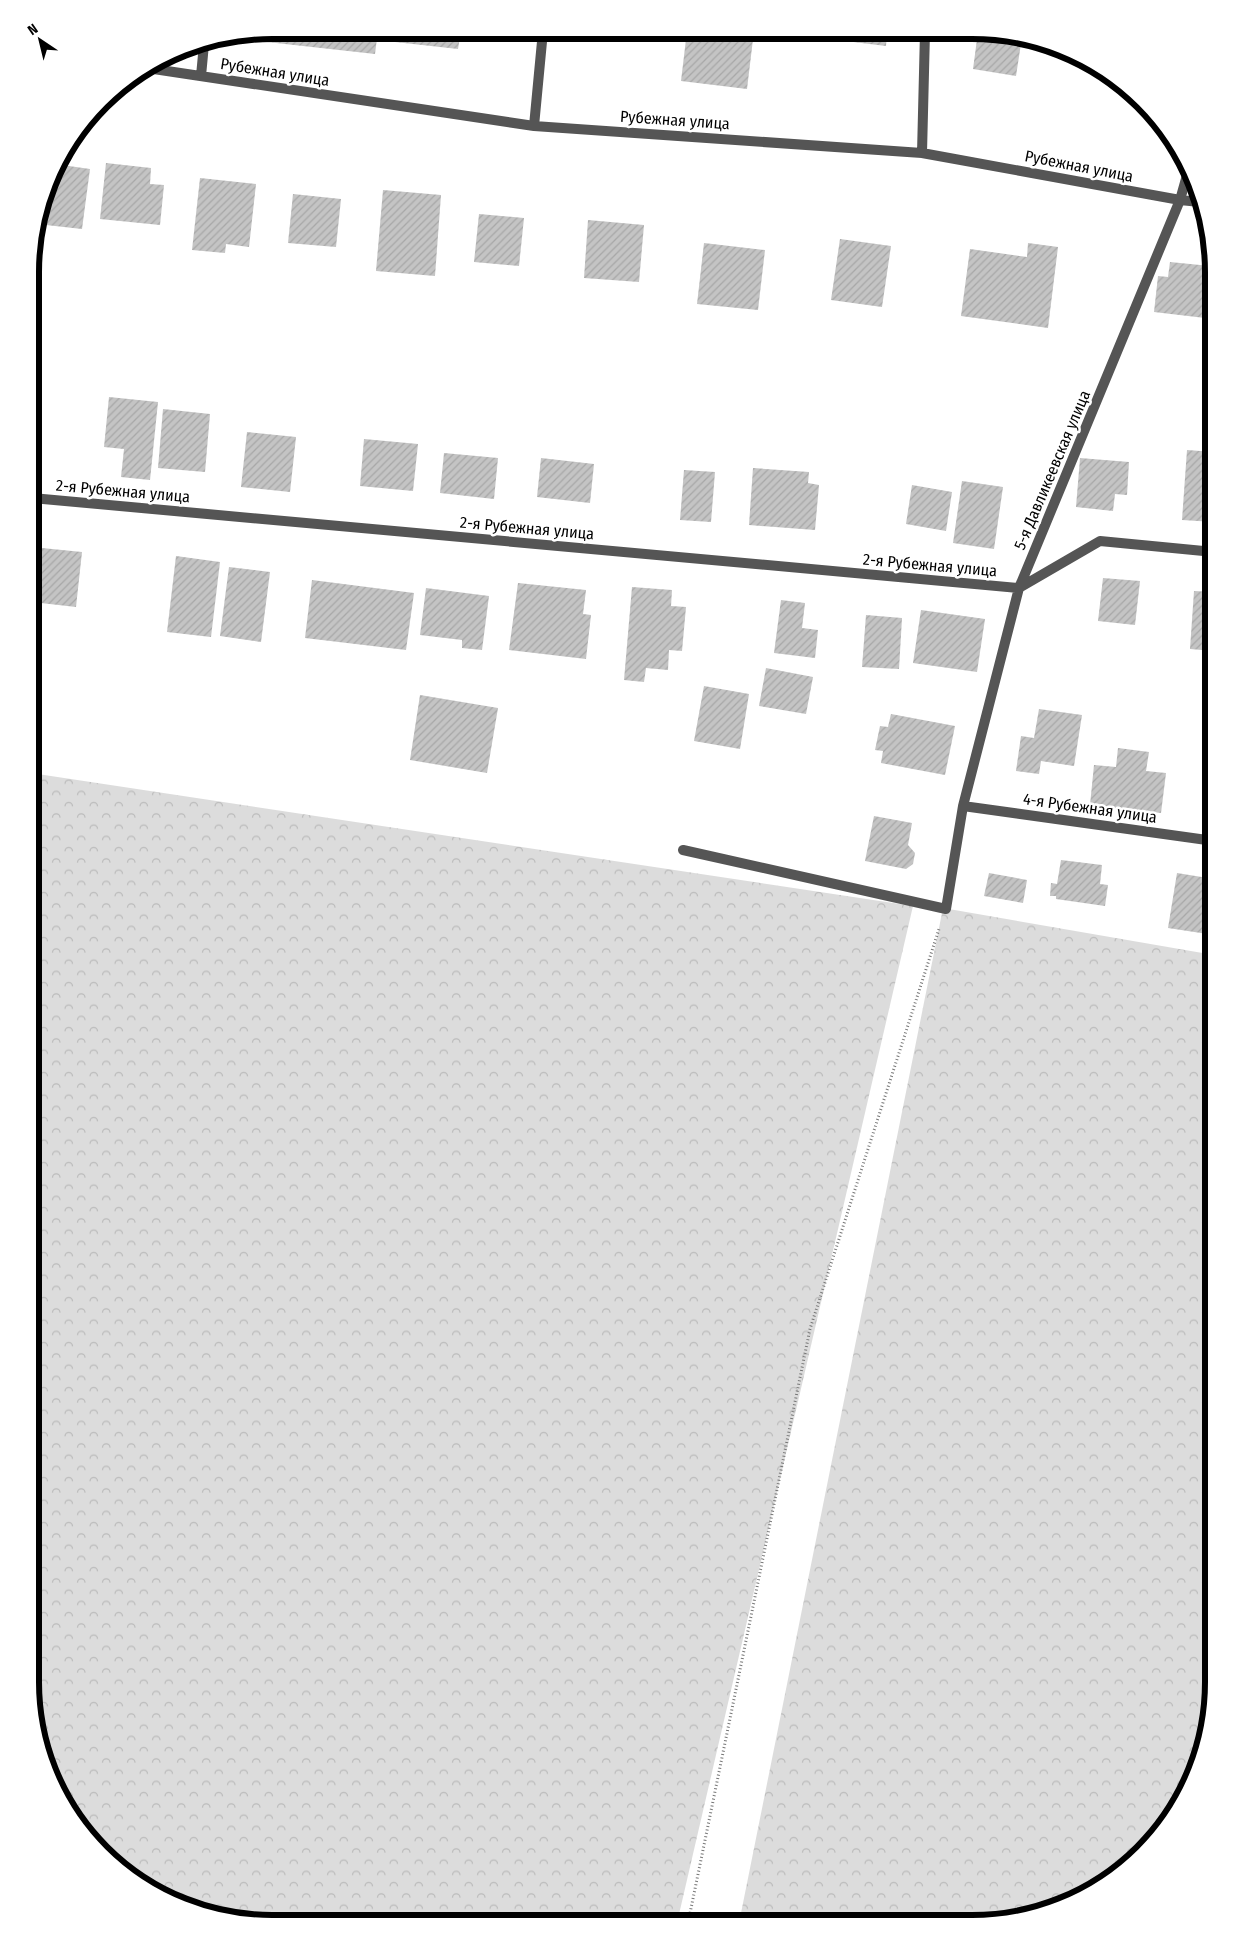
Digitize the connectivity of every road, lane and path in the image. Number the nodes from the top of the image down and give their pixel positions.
1 (542, 39) edge
2 (926, 39) edge
3 (204, 49) edge
4 (156, 69) edge
5 (201, 76) junction
6 (534, 126) junction
7 (922, 152) junction
8 (1186, 180) edge
9 (1180, 200) junction
10 (1194, 201) edge
11 (39, 499) edge
12 (1205, 551) edge
13 (1019, 588) junction
14 (962, 806) junction
15 (1205, 839) edge
16 (683, 850) dead end
17 (946, 908) junction
18 (690, 1915) edge

1 - 6 street
2 - 7 street
3 - 5 street
4 - 5 street, Рубежная улица
5 - 6 street, Рубежная улица
6 - 7 street, Рубежная улица
7 - 9 street, Рубежная улица
8 - 9 street, 5-я Давликеевская улица
9 - 10 street, Рубежная улица
9 - 13 street, 5-я Давликеевская улица
11 - 13 street, 2-я Рубежная улица
12 - 13 street
13 - 14 street, 5-я Давликеевская улица
14 - 15 street, 4-я Рубежная улица
14 - 17 street, 5-я Давликеевская улица
16 - 17 street
17 - 18 path

